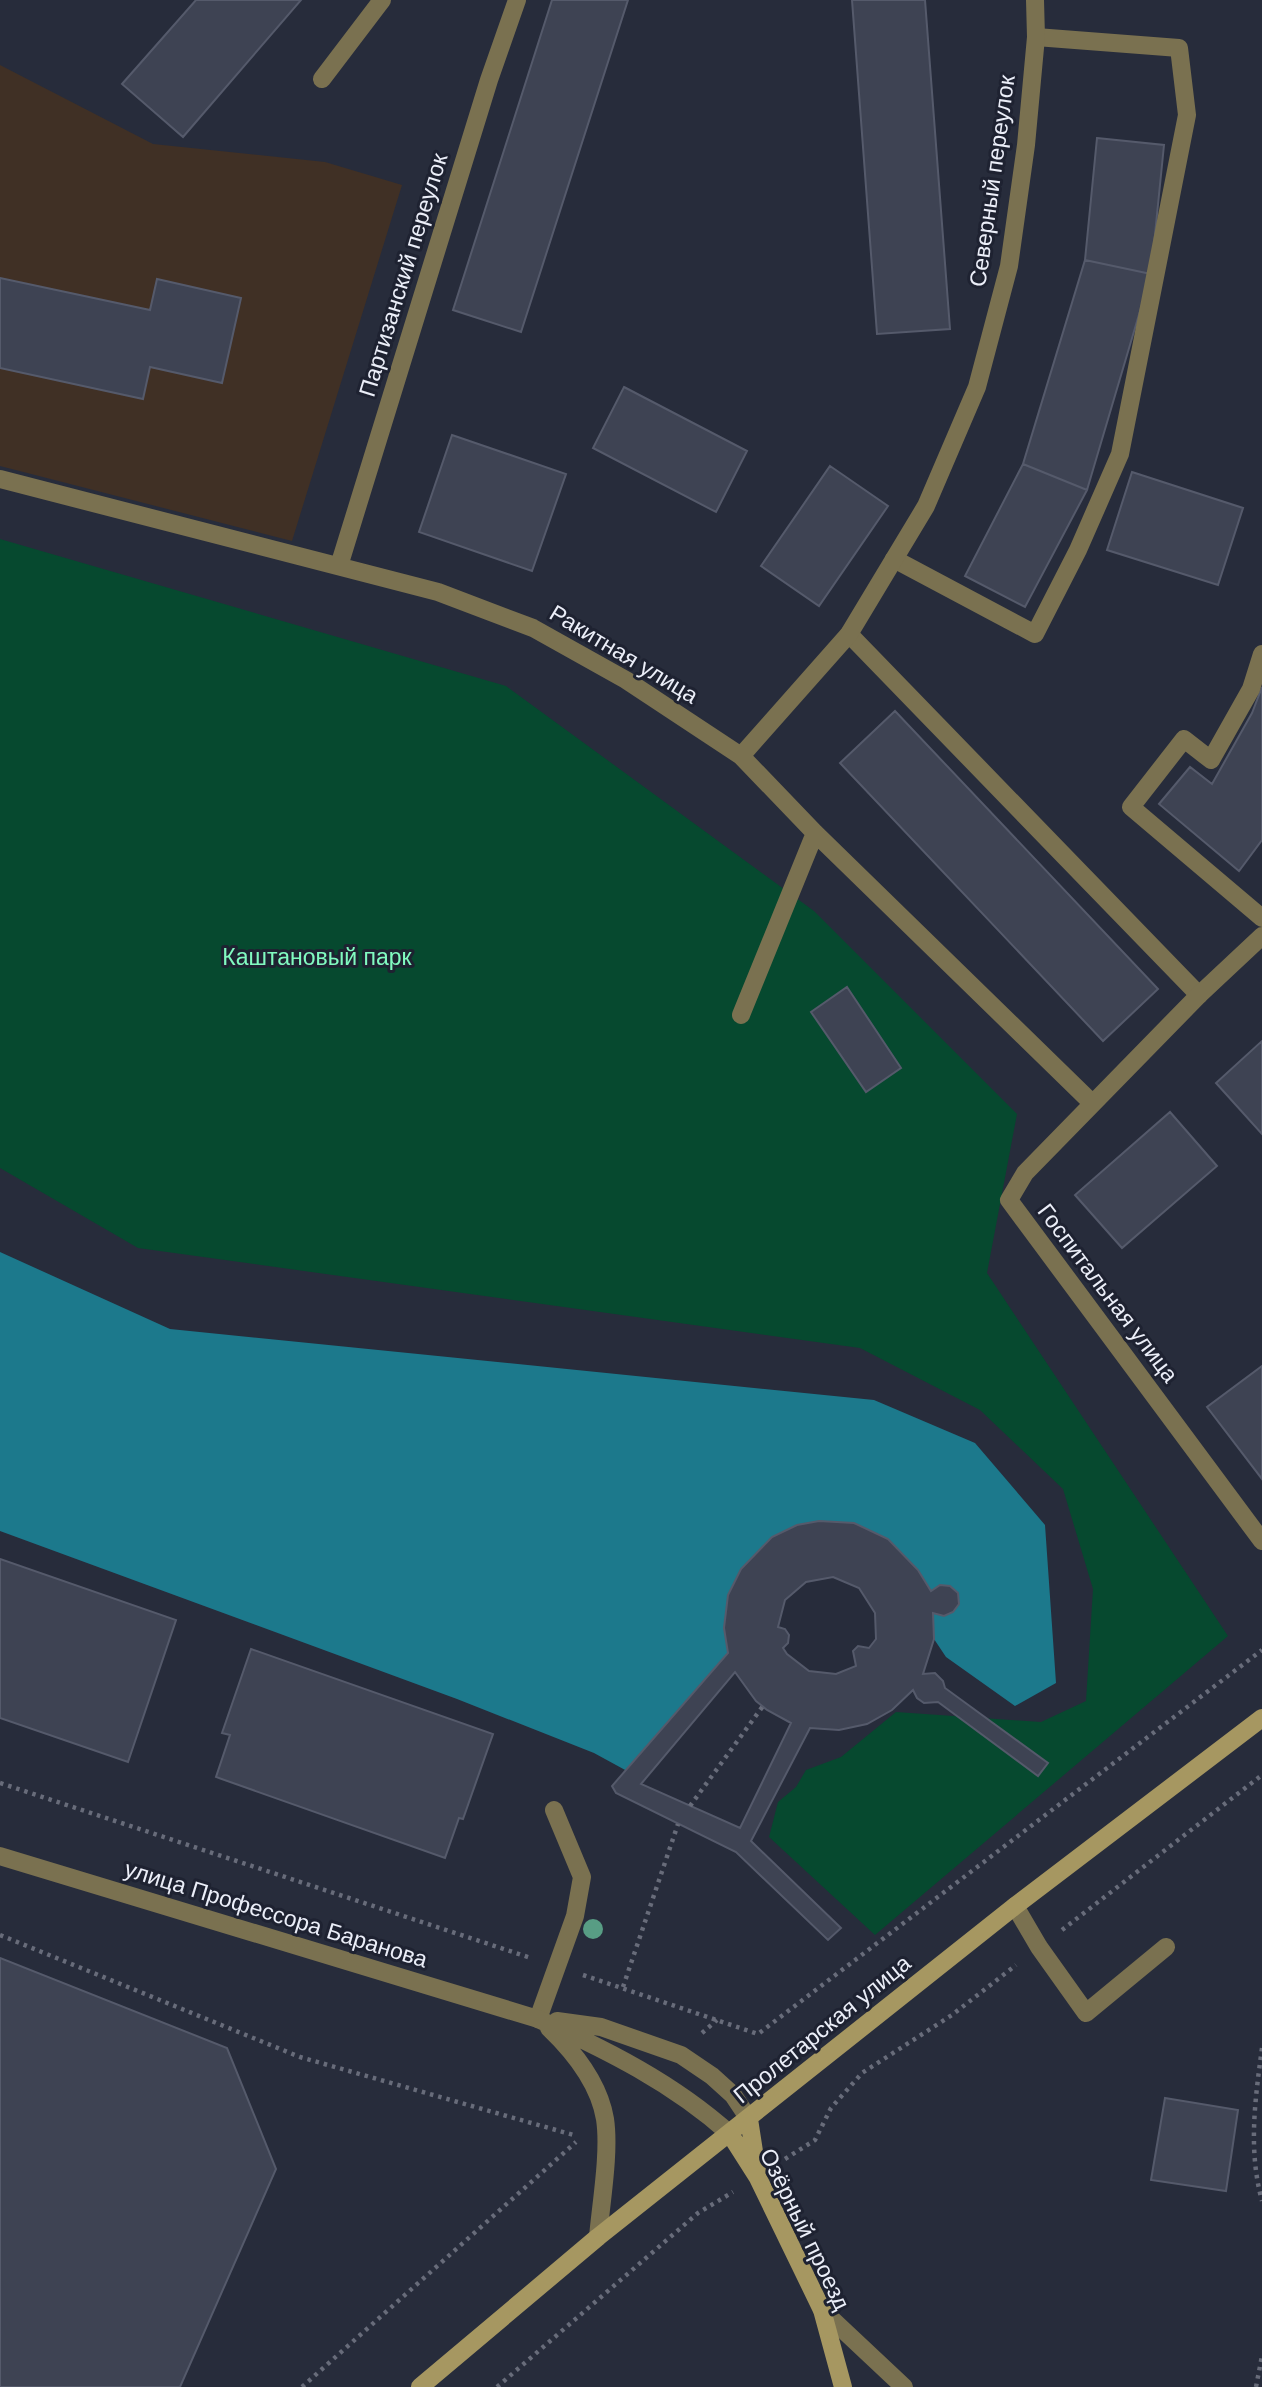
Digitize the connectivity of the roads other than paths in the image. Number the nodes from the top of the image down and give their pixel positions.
1 (382, 0) edge
2 (517, 0) edge
3 (1035, 0) edge
4 (1036, 37) junction
5 (322, 79) dead end
6 (0, 479) edge
7 (894, 559) junction
8 (339, 566) junction
9 (849, 634) junction
10 (1262, 654) edge
11 (741, 755) junction
12 (815, 833) junction
13 (1262, 918) edge
14 (1262, 936) edge
15 (1199, 995) junction
16 (741, 1015) dead end
17 (1092, 1103) junction
18 (1262, 1542) edge
19 (1262, 1718) edge
20 (554, 1810) dead end
21 (0, 1856) edge
22 (1015, 1906) junction
23 (1166, 1947) dead end
24 (538, 2019) junction
25 (749, 2119) junction
26 (730, 2134) junction
27 (758, 2178) junction
28 (598, 2238) junction
29 (822, 2310) junction
30 (420, 2387) edge
31 (843, 2387) edge
32 (904, 2387) edge

1 - 5 street
2 - 8 street, Партизанский переулок
3 - 4 street, Северный переулок
4 - 7 street, Северный переулок
4 - 7 street
6 - 8 street, Ракитная улица
7 - 9 street, Северный переулок
8 - 11 street, Ракитная улица
9 - 11 street, Северный переулок
9 - 15 street
10 - 13 street
11 - 12 street, Ракитная улица
12 - 16 street
12 - 17 street, Ракитная улица
14 - 15 street, Госпитальная улица
15 - 17 street, Госпитальная улица
17 - 18 street, Госпитальная улица
19 - 22 main road, Пролетарская улица
20 - 24 street
21 - 24 street, улица Профессора Баранова
22 - 23 street
22 - 25 main road, Пролетарская улица
24 - 25 street, улица Профессора Баранова
24 - 26 street, улица Профессора Баранова
24 - 28 street, улица Профессора Баранова
25 - 26 main road, Пролетарская улица
25 - 27 main road
26 - 27 main road, Озёрный проезд
26 - 28 main road, Пролетарская улица
27 - 29 main road, Озёрный проезд
28 - 30 main road, Пролетарская улица
29 - 31 main road, Озёрный проезд
29 - 32 street

